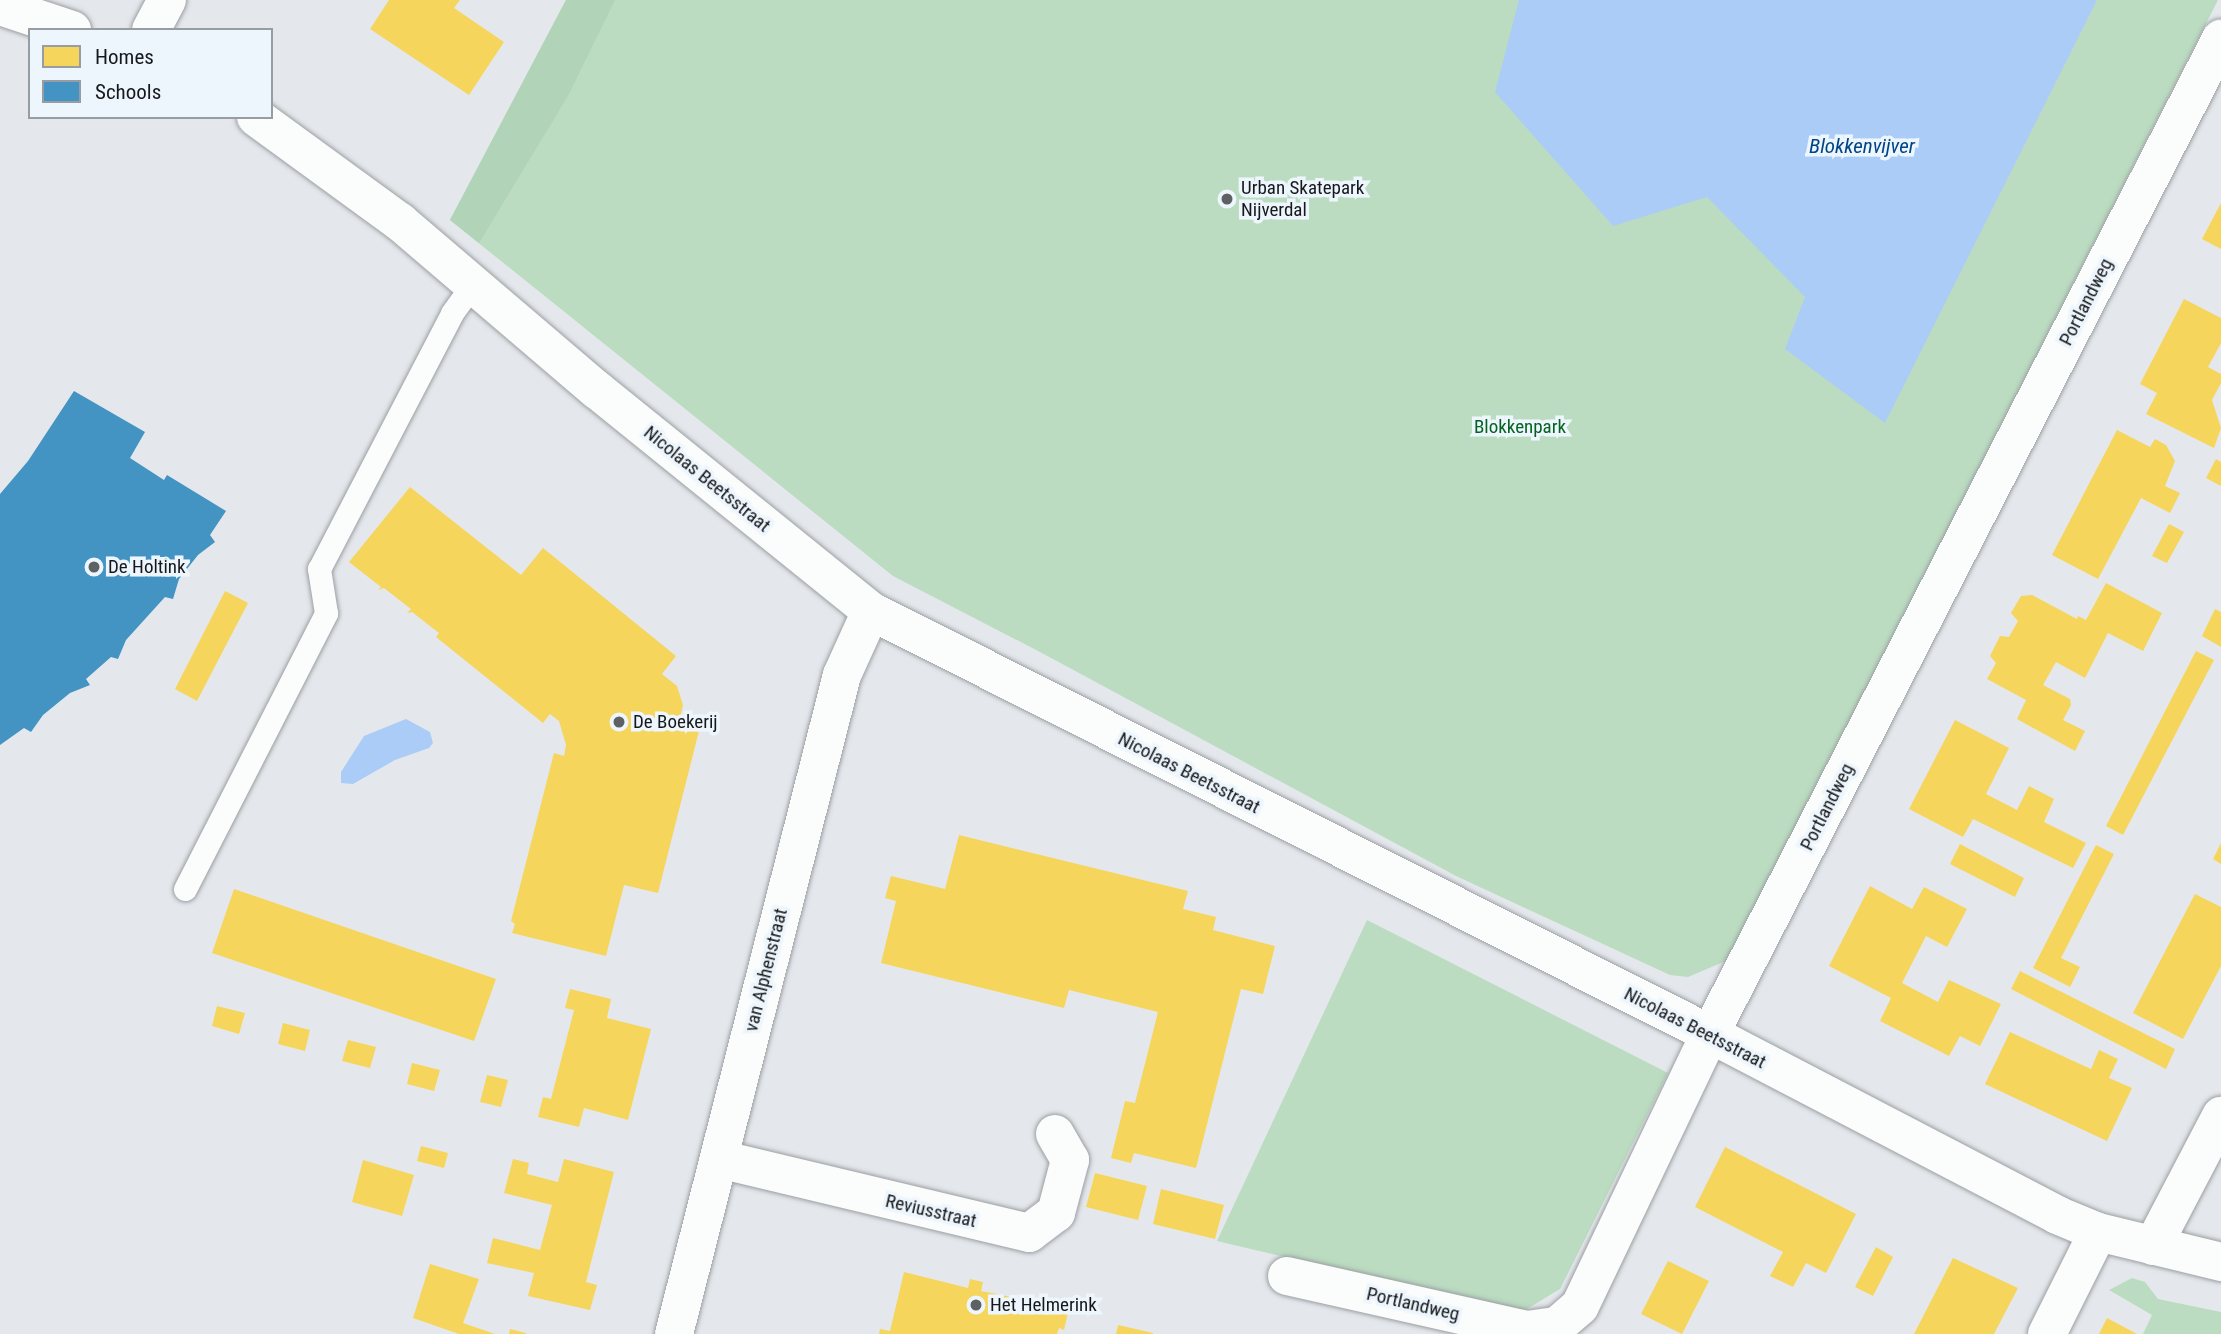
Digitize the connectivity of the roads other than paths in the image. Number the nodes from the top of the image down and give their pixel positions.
1 (167, 0) edge
2 (0, 6) edge
3 (66, 28) edge
4 (152, 28) edge
5 (2221, 39) edge
6 (259, 119) edge
7 (473, 284) junction
8 (871, 611) junction
9 (185, 889) dead end
10 (1710, 1034) junction
11 (2221, 1116) edge
12 (1055, 1134) dead end
13 (719, 1159) junction
14 (2098, 1232) junction
15 (2152, 1246) junction
16 (2221, 1262) edge
17 (1287, 1276) dead end
18 (674, 1334) edge
19 (2047, 1334) edge

1 - 4 street
2 - 3 street
5 - 10 street, Portlandweg
6 - 7 street, Nicolaas Beetsstraat
7 - 8 street, Nicolaas Beetsstraat
7 - 9 lane
8 - 10 street, Nicolaas Beetsstraat
8 - 13 street, van Alphenstraat
10 - 14 street, Nicolaas Beetsstraat
10 - 17 street, Portlandweg
11 - 15 street
12 - 13 street, Reviusstraat
13 - 18 street, van Alphenstraat
14 - 15 street, Nicolaas Beetsstraat
14 - 19 street
15 - 16 street, Nicolaas Beetsstraat

